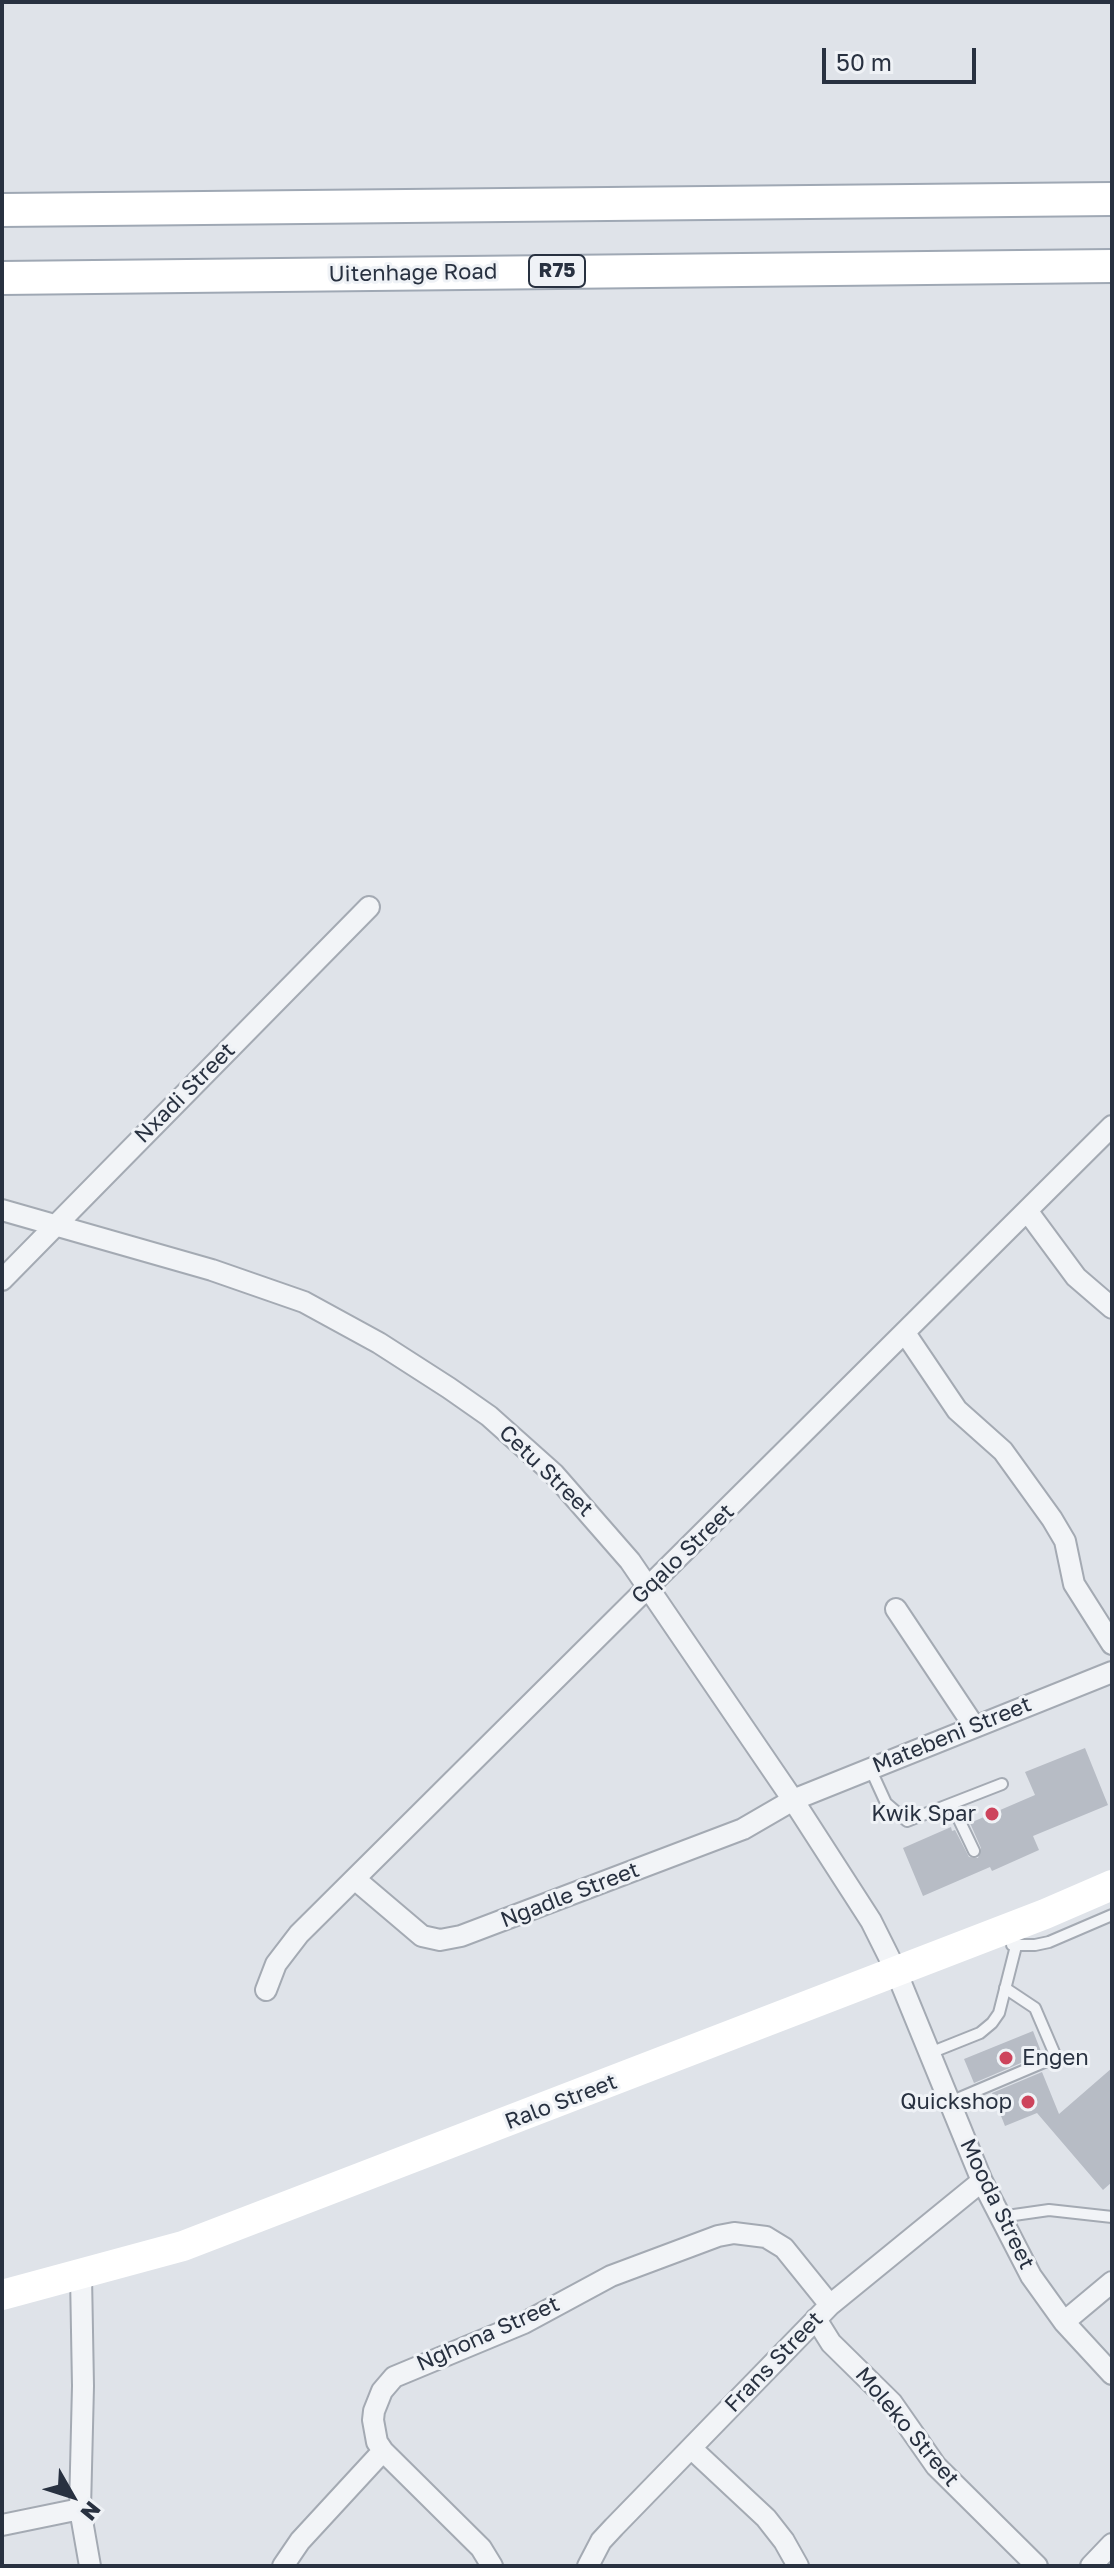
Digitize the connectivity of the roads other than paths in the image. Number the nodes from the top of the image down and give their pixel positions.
1 (1112, 199) edge
2 (2, 210) edge
3 (1112, 266) edge
4 (2, 278) edge
5 (369, 907) dead end
6 (1112, 1126) edge
7 (2, 1210) edge
8 (1028, 1212) junction
9 (55, 1225) junction
10 (2, 1280) edge
11 (1112, 1308) edge
12 (905, 1333) junction
13 (650, 1588) junction
14 (896, 1609) dead end
15 (1112, 1644) edge
16 (1112, 1672) edge
17 (974, 1726) junction
18 (870, 1768) junction
19 (1002, 1784) dead end
20 (793, 1800) junction
21 (952, 1805) junction
22 (974, 1851) dead end
23 (356, 1880) junction
24 (1112, 1885) edge
25 (1112, 1915) edge
26 (1004, 1940) junction
27 (896, 1971) junction
28 (1005, 1988) junction
29 (266, 1990) dead end
30 (930, 2053) junction
31 (950, 2102) junction
32 (982, 2181) junction
33 (1000, 2217) junction
34 (1112, 2217) edge
35 (81, 2276) junction
36 (1112, 2282) edge
37 (2, 2295) edge
38 (823, 2312) junction
39 (1064, 2322) junction
40 (1112, 2374) edge
41 (691, 2448) junction
42 (383, 2451) junction
43 (80, 2509) junction
44 (2, 2525) edge
45 (1112, 2544) edge
46 (90, 2566) edge
47 (283, 2566) edge
48 (492, 2566) edge
49 (588, 2566) edge
50 (798, 2566) edge
51 (1037, 2566) edge
52 (1091, 2566) edge

1 - 2 main road
3 - 4 main road, Uitenhage Road / R75
5 - 9 street, Nxadi Street
6 - 8 street, Gqalo Street
7 - 9 street, Cetu Street
8 - 11 street
8 - 12 street, Gqalo Street
9 - 10 street, Nxadi Street
9 - 13 street, Cetu Street
12 - 13 street, Gqalo Street
12 - 15 street
13 - 20 street, Cetu Street
13 - 23 street, Gqalo Street
14 - 17 street
16 - 17 street, Matebeni Street
17 - 18 street, Matebeni Street
18 - 20 street, Matebeni Street
18 - 21 lane
19 - 21 lane
20 - 23 street, Ngadle Street
20 - 27 street, Cetu Street
21 - 22 lane
23 - 29 street, Gqalo Street
24 - 26 street, Ralo Street
25 - 26 lane
26 - 27 street, Ralo Street
26 - 28 lane
27 - 30 street, Mooda Street
27 - 35 street, Ralo Street
28 - 30 lane
28 - 31 lane
30 - 31 street, Mooda Street
31 - 32 street, Mooda Street
32 - 33 street, Mooda Street
32 - 38 street, Frans Street
33 - 34 lane
33 - 39 street, Mooda Street
35 - 37 street, Ralo Street
35 - 43 street
36 - 39 street
38 - 41 street, Frans Street
38 - 42 street, Nghona Street
38 - 51 street, Moleko Street
39 - 40 street, Mooda Street
41 - 49 street, Frans Street
41 - 50 street
42 - 47 street
42 - 48 street
43 - 44 street
43 - 46 street
45 - 52 street

